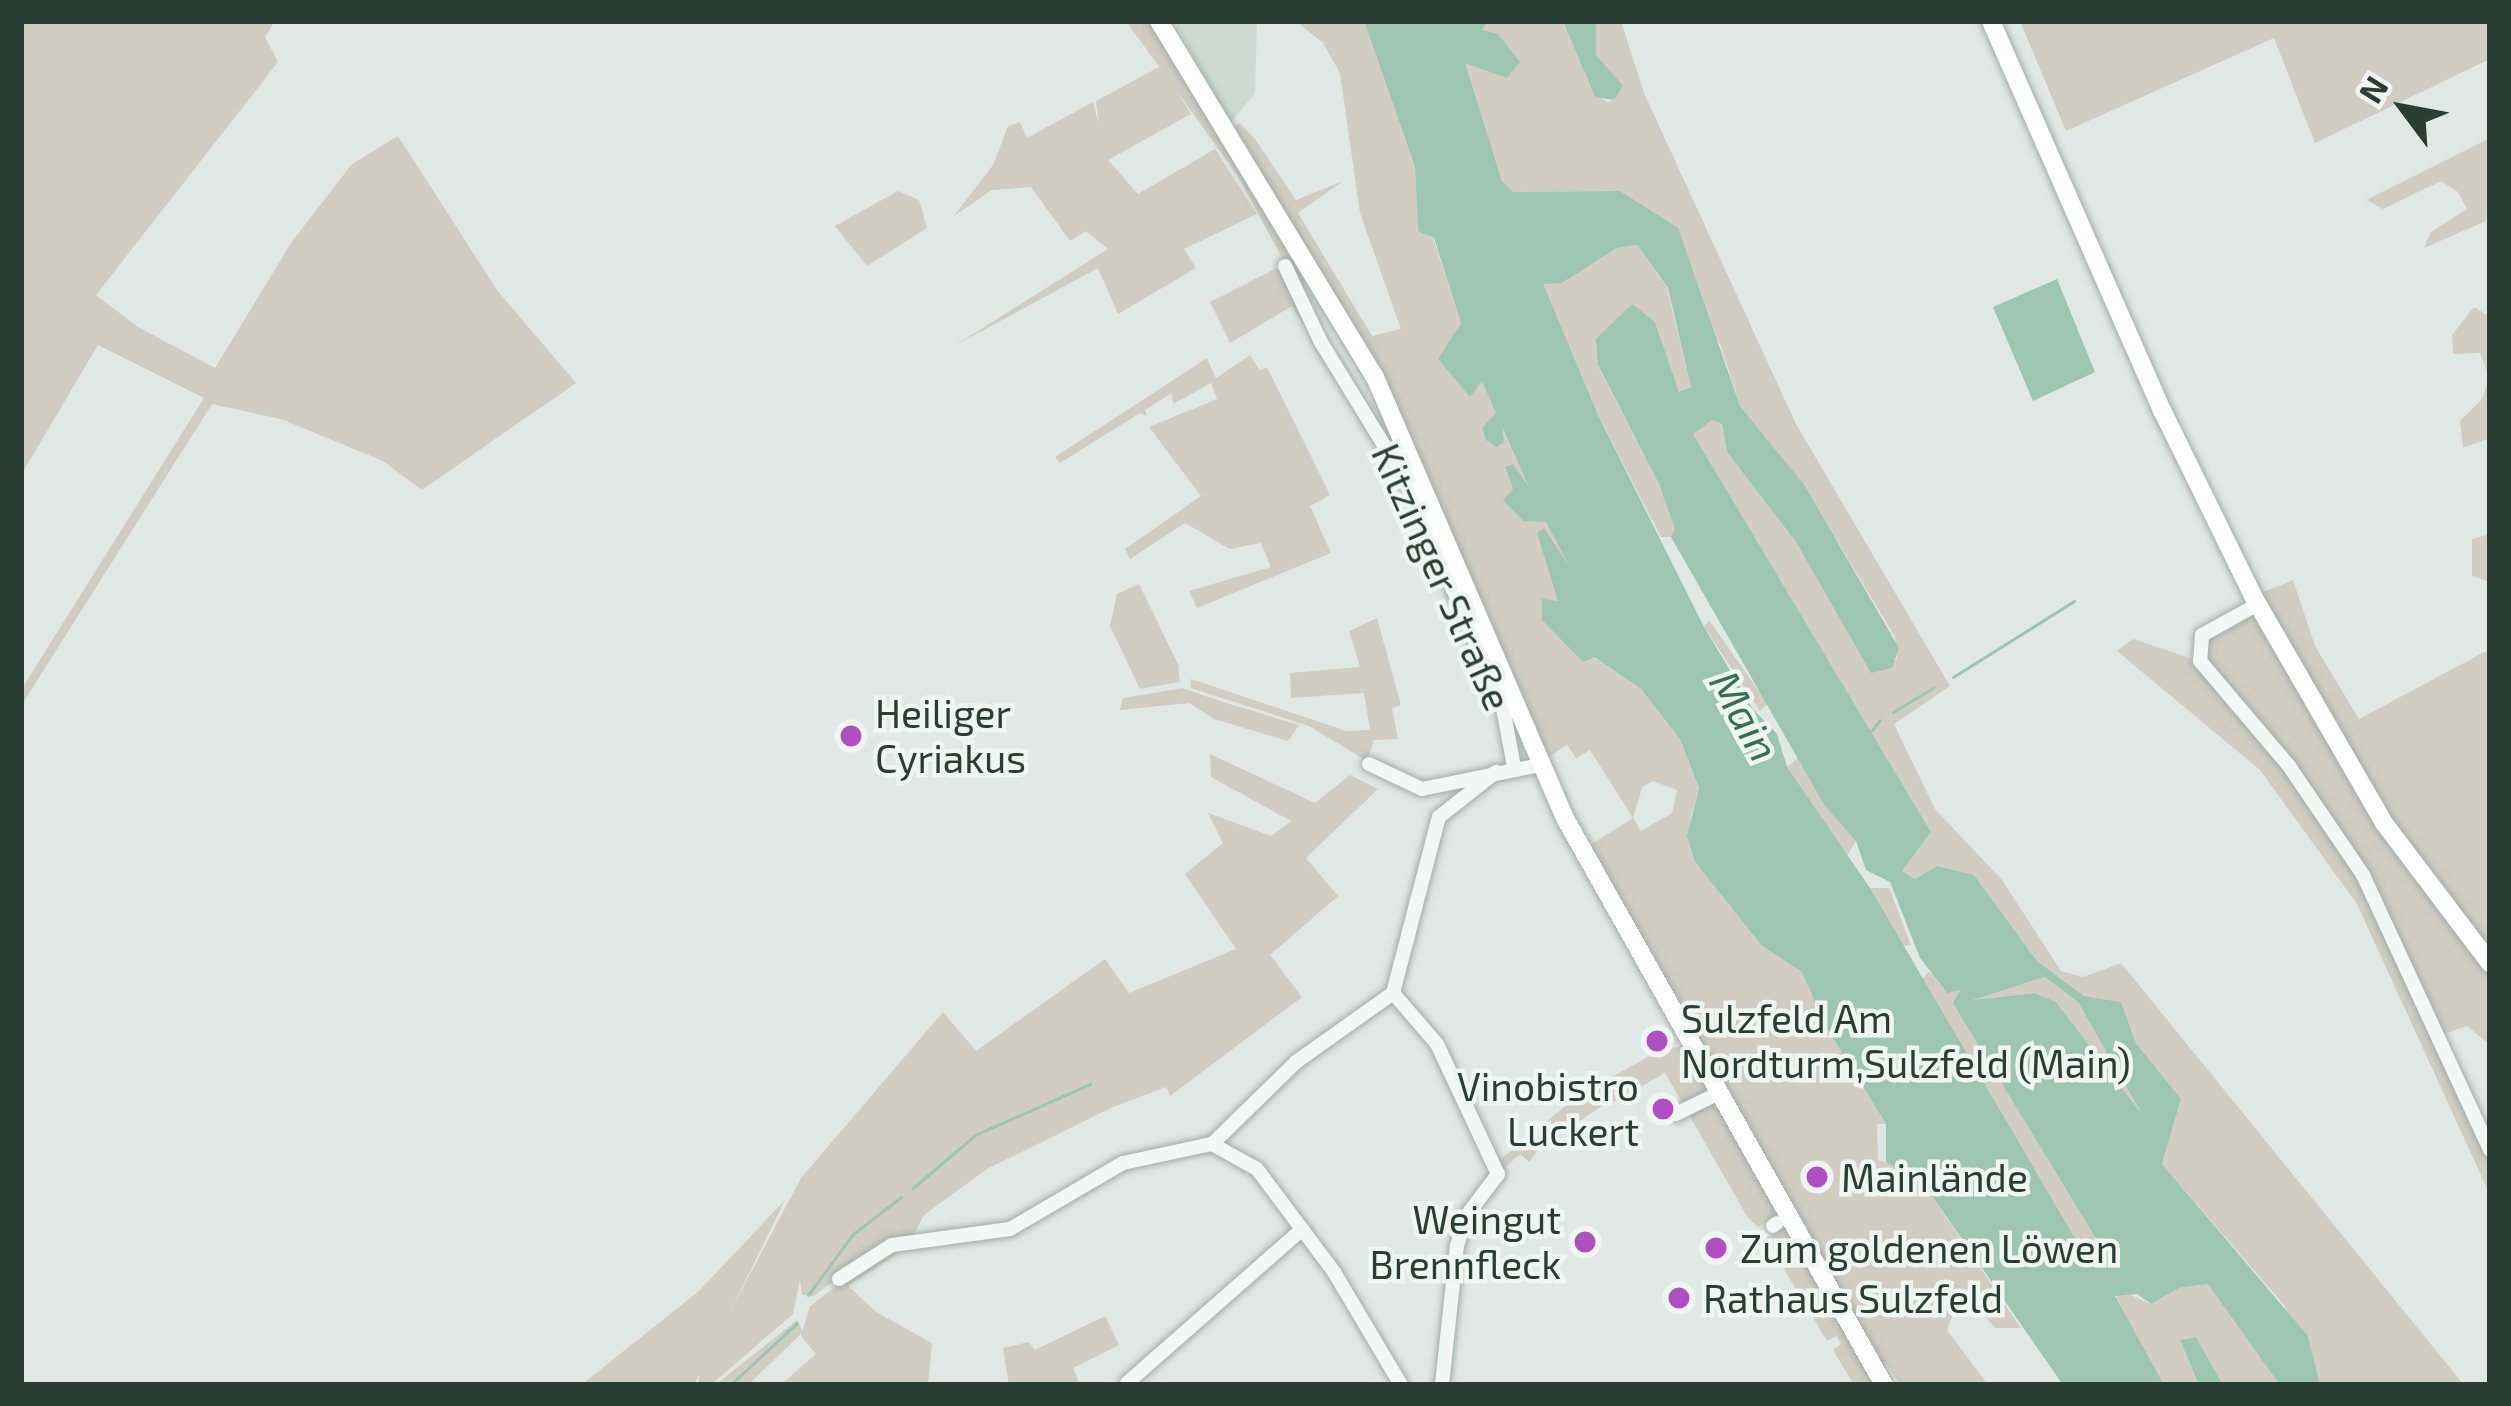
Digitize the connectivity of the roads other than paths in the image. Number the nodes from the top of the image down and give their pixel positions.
1 (1159, 21) edge
2 (1991, 21) edge
3 (1285, 266) dead end
4 (2258, 604) junction
5 (1369, 764) dead end
6 (1540, 765) junction
7 (1514, 767) junction
8 (1496, 772) junction
9 (2490, 963) edge
10 (1393, 994) junction
11 (1719, 1093) junction
12 (1676, 1114) dead end
13 (1212, 1144) junction
14 (2490, 1150) edge
15 (1302, 1229) junction
16 (839, 1280) dead end
17 (1127, 1383) edge
18 (1401, 1385) edge
19 (1442, 1385) edge
20 (1884, 1385) edge

1 - 6 main road
2 - 4 main road
3 - 7 street, Kitzinger Straße
4 - 9 main road
4 - 14 street
5 - 8 street
6 - 7 street
6 - 11 main road
7 - 8 street
8 - 10 street
10 - 13 street
10 - 19 street
11 - 12 street
11 - 20 main road
13 - 15 street
13 - 16 street
15 - 17 street
15 - 18 street

